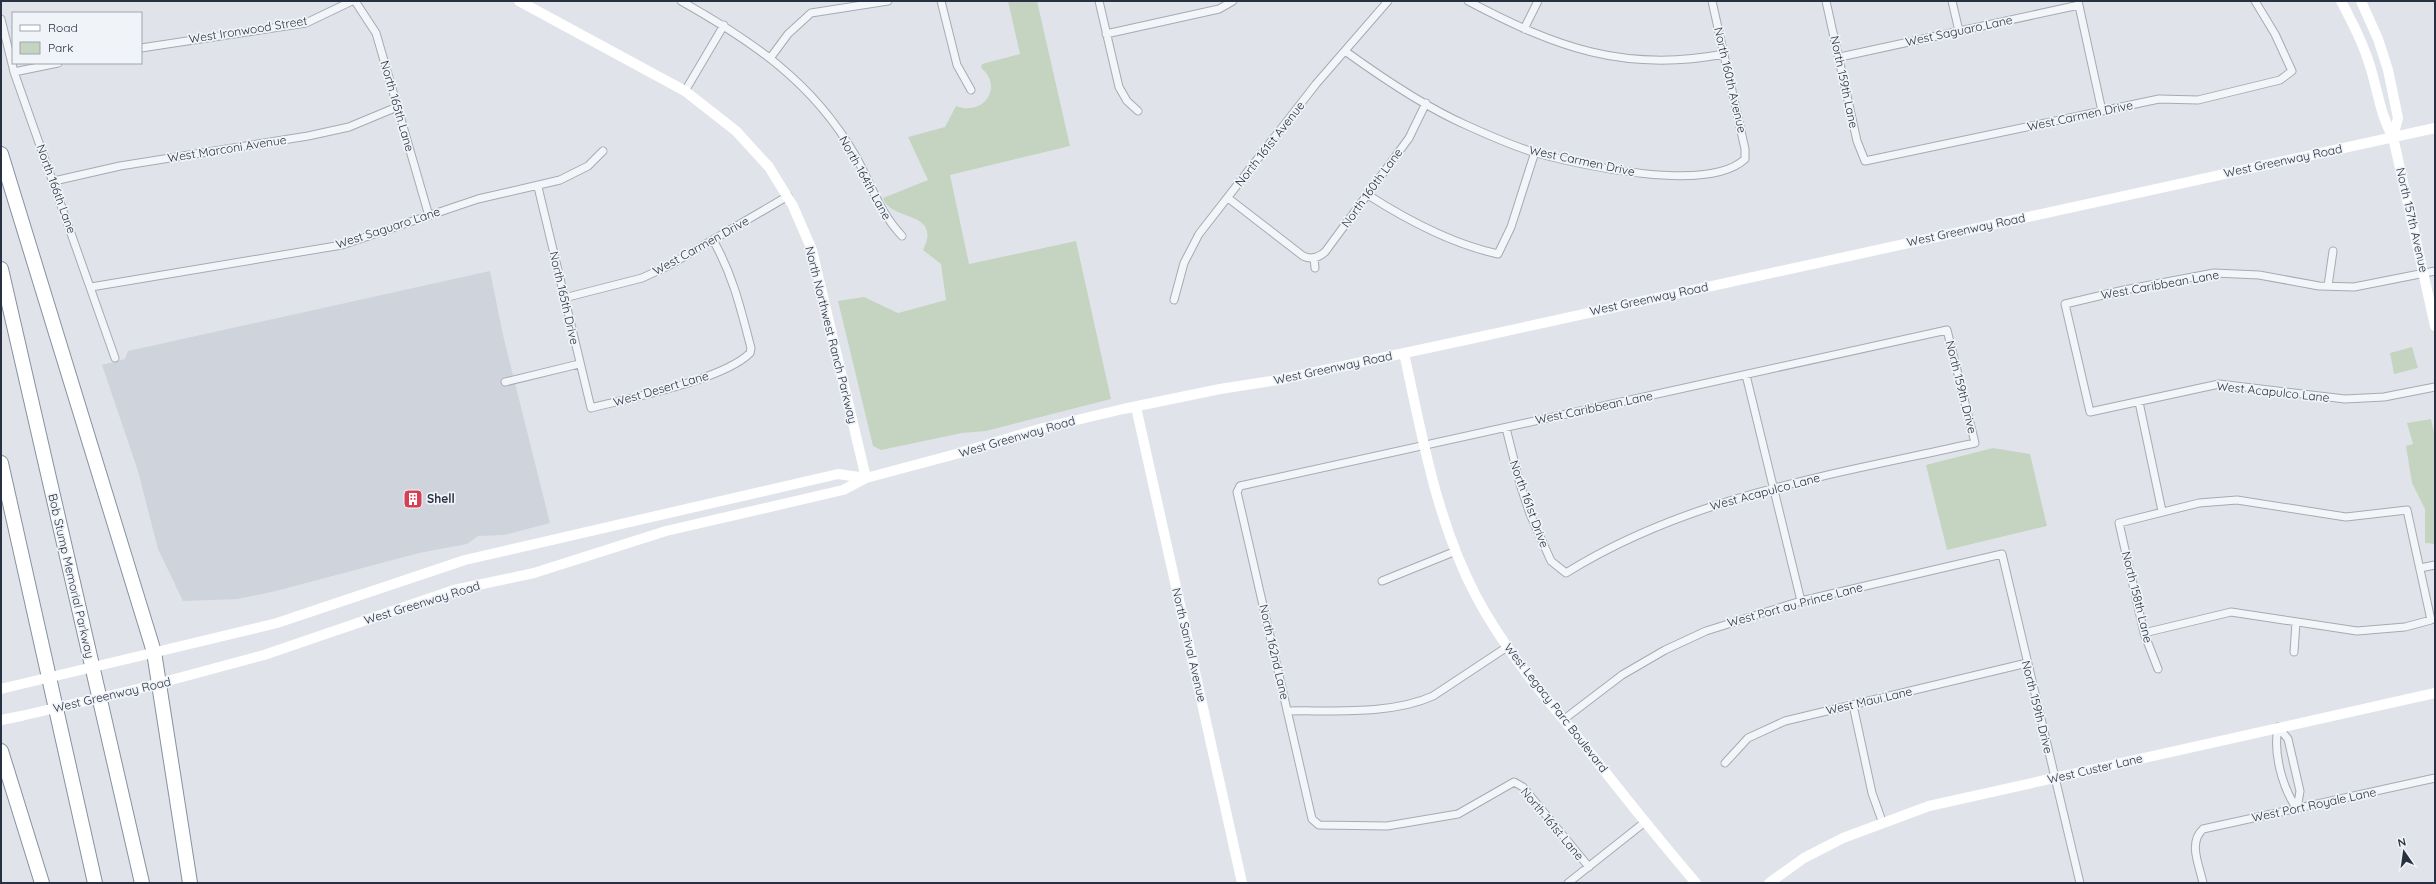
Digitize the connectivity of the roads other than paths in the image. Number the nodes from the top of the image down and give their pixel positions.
1 (353, 1) edge
2 (519, 1) edge
3 (681, 1) edge
4 (888, 1) edge
5 (941, 1) edge
6 (1099, 1) edge
7 (1233, 1) edge
8 (1388, 1) edge
9 (1468, 1) edge
10 (1538, 1) edge
11 (1712, 1) edge
12 (1826, 1) edge
13 (1952, 1) edge
14 (2255, 1) edge
15 (2341, 1) edge
16 (2361, 1) edge
17 (2078, 3) edge
18 (1, 19) edge
19 (724, 25) junction
20 (1524, 29) junction
21 (1959, 31) junction
22 (1106, 34) junction
23 (142, 48) edge
24 (1345, 51) junction
25 (1724, 54) junction
26 (771, 57) junction
27 (1840, 57) junction
28 (12, 64) edge
29 (12, 64) edge
30 (53, 64) edge
31 (14, 72) junction
32 (972, 90) dead end
33 (685, 91) junction
34 (1426, 103) junction
35 (397, 107) junction
36 (1138, 111) dead end
37 (2102, 111) junction
38 (2435, 128) edge
39 (2393, 137) junction
40 (603, 151) dead end
41 (1535, 152) junction
42 (1, 154) edge
43 (1745, 159) joint
44 (1865, 161) joint
45 (54, 181) junction
46 (538, 187) junction
47 (1368, 195) junction
48 (788, 196) junction
49 (1228, 198) junction
50 (429, 216) junction
51 (902, 236) dead end
52 (713, 240) junction
53 (2333, 251) dead end
54 (1314, 258) junction
55 (1315, 268) dead end
56 (1, 269) edge
57 (2435, 271) edge
58 (2424, 273) junction
59 (2328, 286) junction
60 (91, 287) junction
61 (564, 298) junction
62 (1174, 300) dead end
63 (2435, 326) edge
64 (1947, 330) joint
65 (1404, 352) junction
66 (115, 358) dead end
67 (579, 364) junction
68 (1746, 375) junction
69 (505, 382) dead end
70 (2435, 387) edge
71 (2139, 402) junction
72 (1136, 407) junction
73 (590, 408) joint
74 (2090, 412) joint
75 (1506, 428) junction
76 (1975, 443) joint
77 (1424, 445) junction
78 (1, 463) edge
79 (866, 478) junction
80 (1240, 486) joint
81 (1774, 488) junction
82 (2162, 511) junction
83 (1456, 551) junction
84 (2002, 554) joint
85 (2435, 565) edge
86 (2420, 568) junction
87 (1566, 572) joint
88 (1382, 580) dead end
89 (1801, 601) junction
90 (2296, 622) junction
91 (2144, 633) junction
92 (1507, 647) junction
93 (154, 652) junction
94 (2294, 652) dead end
95 (2026, 663) junction
96 (2158, 669) dead end
97 (160, 685) junction
98 (1, 689) edge
99 (2435, 693) edge
100 (1853, 705) junction
101 (1287, 711) junction
102 (1, 720) edge
103 (1563, 720) junction
104 (2278, 727) junction
105 (1, 751) edge
106 (1725, 763) dead end
107 (2296, 773) junction
108 (2283, 776) junction
109 (2054, 778) junction
110 (2435, 778) edge
111 (1514, 782) joint
112 (2297, 809) junction
113 (1882, 821) junction
114 (1645, 822) junction
115 (1589, 867) junction
116 (42, 883) edge
117 (95, 883) edge
118 (142, 883) edge
119 (190, 883) edge
120 (1242, 883) edge
121 (1568, 883) edge
122 (1696, 883) edge
123 (1769, 883) edge
124 (2080, 883) edge
125 (2203, 883) edge

1 - 23 street, West Ironwood Street
1 - 35 street, North 165th Lane
2 - 33 main road, North Northwest Ranch Parkway
3 - 19 street, North 164th Lane
4 - 26 street
5 - 32 street
6 - 22 street
7 - 22 street
8 - 24 street, North 161st Avenue
9 - 20 street
10 - 20 street
11 - 25 street, North 160th Avenue
12 - 27 street, North 159th Lane
13 - 21 street
14 - 37 street, West Carmen Drive
15 - 39 main road
16 - 39 main road
17 - 21 street, West Saguaro Lane
17 - 37 street
18 - 29 street, North 166th Lane
19 - 26 street, North 164th Lane
19 - 33 street
20 - 25 street
21 - 27 street, West Saguaro Lane
22 - 36 street
24 - 34 street, West Carmen Drive
24 - 49 street, North 161st Avenue
25 - 43 street, North 160th Avenue
26 - 51 street, North 164th Lane
27 - 44 street, North 159th Lane
28 - 31 street, North 166th Lane
30 - 31 street
31 - 45 street, North 166th Lane
33 - 48 main road, North Northwest Ranch Parkway
34 - 41 street, West Carmen Drive
34 - 47 street, North 160th Lane
35 - 45 street, West Marconi Avenue
35 - 50 street, North 165th Lane
37 - 44 street, West Carmen Drive
38 - 39 main road, West Greenway Road
39 - 58 main road, North 157th Avenue
39 - 65 main road, West Greenway Road
40 - 46 street, West Saguaro Lane
41 - 43 street, West Carmen Drive
41 - 47 street
42 - 93 highway
45 - 60 street, North 166th Lane
46 - 50 street, West Saguaro Lane
46 - 61 street, North 165th Drive
47 - 54 street, North 160th Lane
48 - 52 street, West Carmen Drive
48 - 79 main road, North Northwest Ranch Parkway
49 - 54 street
49 - 62 street, North 161st Avenue
50 - 60 street, West Saguaro Lane
52 - 61 street, West Carmen Drive
52 - 73 street, West Desert Lane
53 - 59 street
54 - 55 street
56 - 118 highway, Bob Stump Memorial Parkway
57 - 58 street, West Caribbean Lane
58 - 59 street, West Caribbean Lane
58 - 63 main road, North 157th Avenue
59 - 74 street, West Caribbean Lane
60 - 66 street, North 166th Lane
61 - 67 street, North 165th Drive
64 - 68 street, West Caribbean Lane
64 - 76 street, North 159th Drive
65 - 72 main road, West Greenway Road
65 - 77 main road, West Legacy Parc Boulevard
67 - 69 street
67 - 73 street, North 165th Drive
68 - 75 street, West Caribbean Lane
68 - 81 street
70 - 71 street, West Acapulco Lane
71 - 74 street, West Acapulco Lane
71 - 82 street
72 - 79 main road, West Greenway Road
72 - 120 main road, North Sarival Avenue
75 - 77 street, West Caribbean Lane
75 - 87 street, North 161st Drive
76 - 81 street, West Acapulco Lane
77 - 80 street, West Caribbean Lane
77 - 83 main road, West Legacy Parc Boulevard
78 - 117 highway
79 - 93 main road, West Greenway Road
79 - 97 main road, West Greenway Road
80 - 101 street, North 162nd Lane
81 - 87 street, West Acapulco Lane
81 - 89 street
82 - 86 street
82 - 91 street, North 158th Lane
83 - 88 street
83 - 92 main road, West Legacy Parc Boulevard
84 - 89 street, West Port au Prince Lane
84 - 95 street, North 159th Drive
85 - 86 street
86 - 90 street
89 - 103 street, West Port au Prince Lane
90 - 91 street
90 - 94 street
91 - 96 street, North 158th Lane
92 - 101 street
92 - 103 main road, West Legacy Parc Boulevard
93 - 97 highway
93 - 98 main road, West Greenway Road, bridge
95 - 100 street, West Maui Lane
95 - 109 street, North 159th Drive
97 - 102 main road, West Greenway Road, bridge
97 - 119 highway
99 - 104 main road, West Custer Lane
100 - 106 street, West Maui Lane
100 - 113 street
101 - 111 street, North 162nd Lane
103 - 114 main road, West Legacy Parc Boulevard
104 - 107 street
104 - 108 street
104 - 109 main road, West Custer Lane
105 - 116 highway
107 - 108 street
107 - 112 street
108 - 112 street
109 - 113 main road, West Custer Lane
109 - 124 street, North 159th Drive
110 - 112 street, West Port Royale Lane
111 - 115 street, North 161st Lane
112 - 125 street, West Port Royale Lane
113 - 123 main road, West Custer Lane
114 - 115 street
114 - 122 main road, West Legacy Parc Boulevard
115 - 121 street

